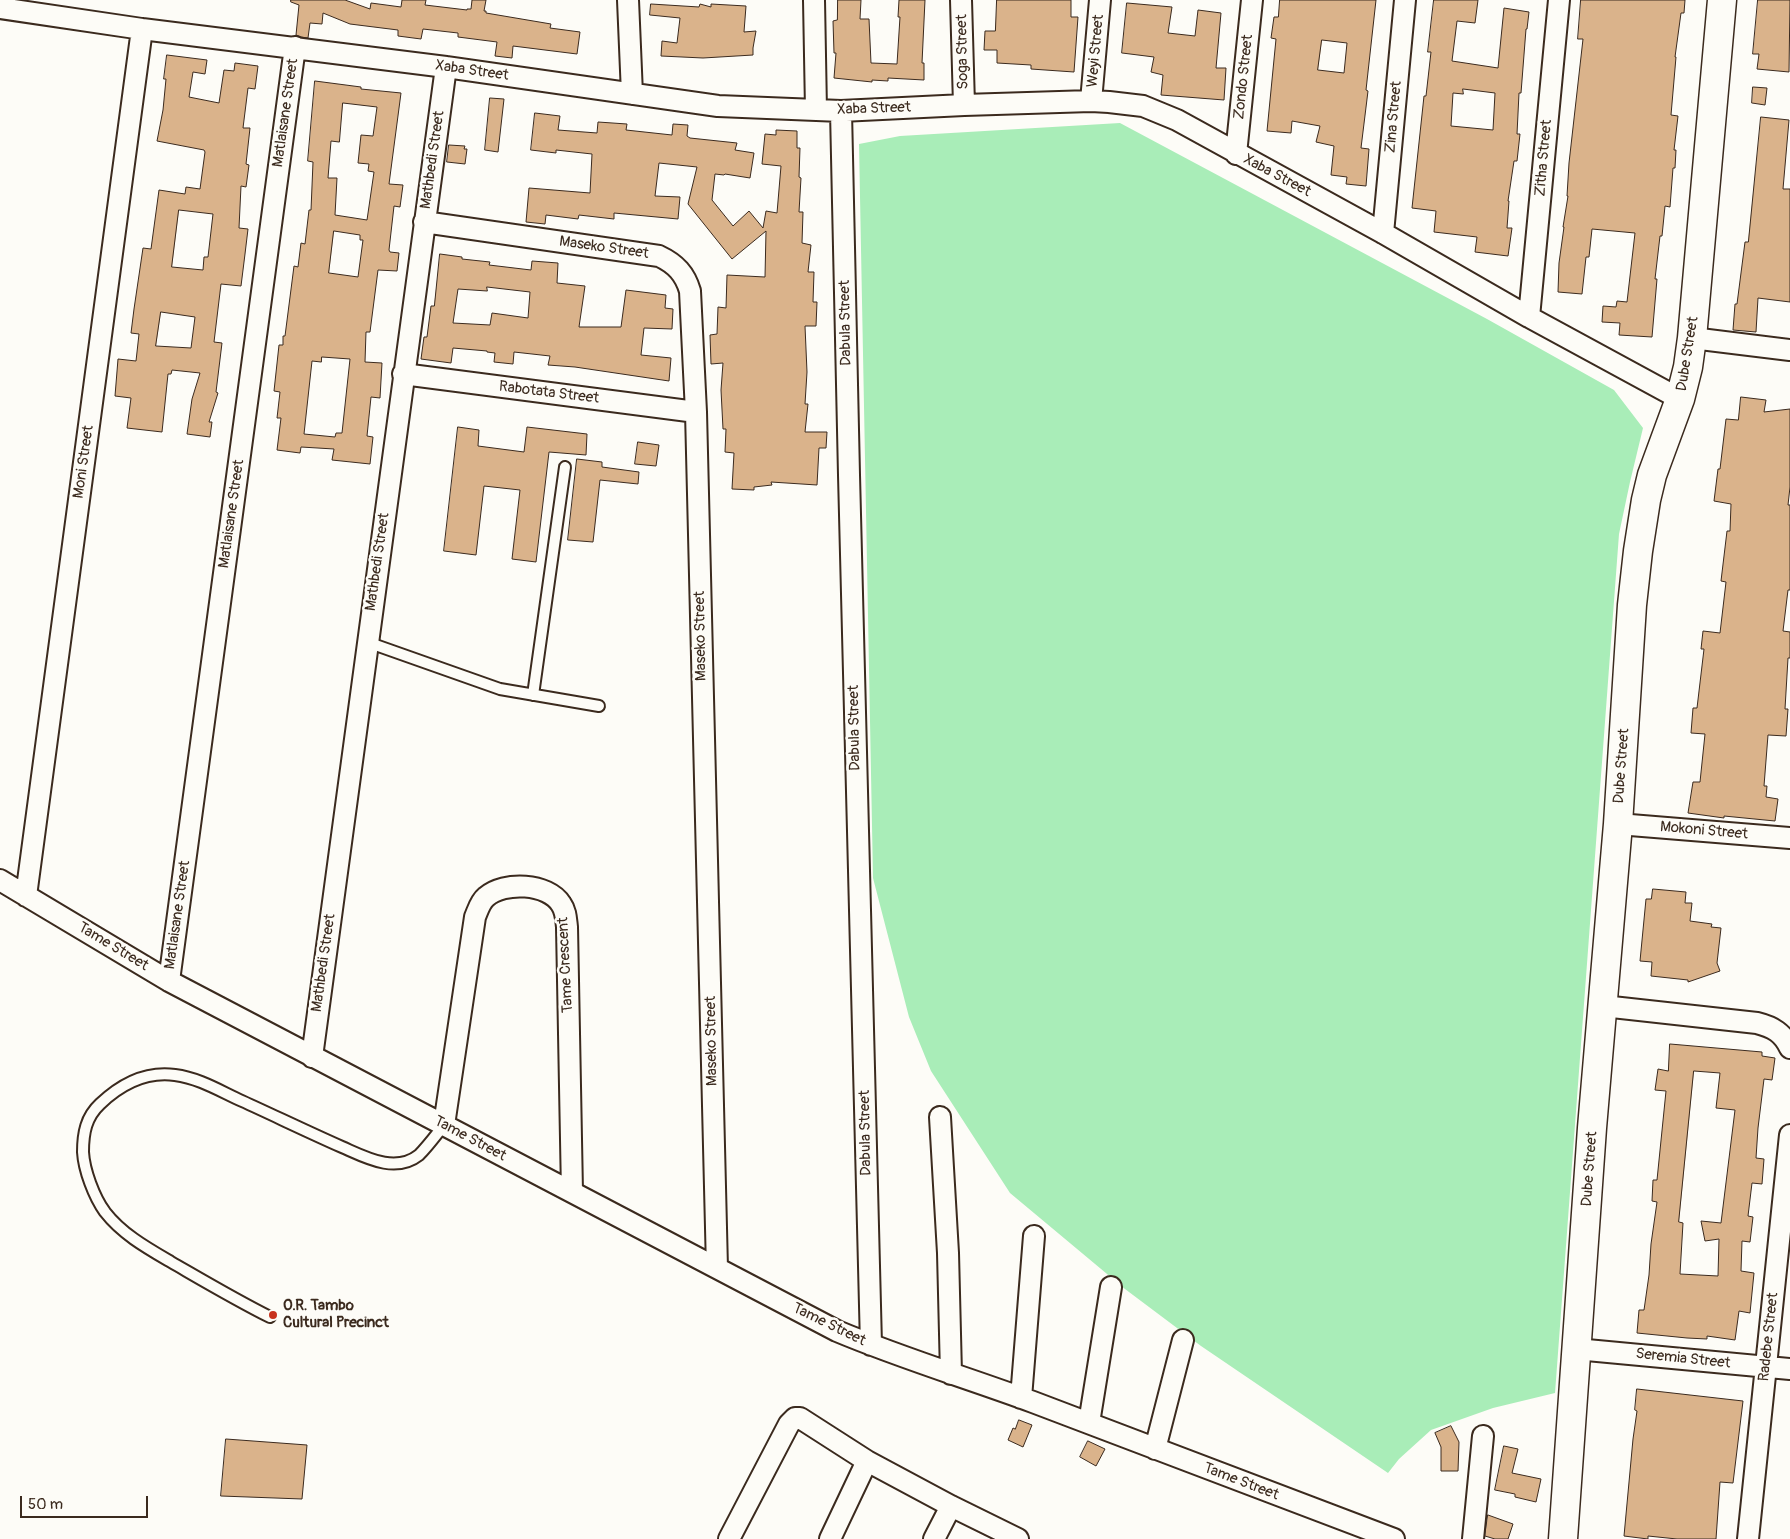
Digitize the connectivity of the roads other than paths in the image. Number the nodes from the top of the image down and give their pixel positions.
1 (628, 0) edge
2 (814, 0) edge
3 (962, 0) edge
4 (1100, 0) edge
5 (1252, 0) edge
6 (1405, 0) edge
7 (1559, 0) edge
8 (1722, 0) edge
9 (0, 8) edge
10 (142, 29) junction
11 (295, 47) junction
12 (446, 67) junction
13 (632, 94) junction
14 (1091, 101) junction
15 (964, 105) junction
16 (816, 110) junction
17 (841, 111) junction
18 (1236, 154) junction
19 (424, 222) junction
20 (1383, 233) junction
21 (1529, 317) junction
22 (1692, 338) junction
23 (1790, 350) edge
24 (403, 374) junction
25 (1680, 398) junction
26 (696, 412) junction
27 (565, 466) dead end
28 (367, 642) junction
29 (533, 695) junction
30 (598, 706) dead end
31 (1618, 824) junction
32 (1790, 838) edge
33 (0, 880) edge
34 (26, 896) junction
35 (169, 981) junction
36 (1603, 1006) junction
37 (1790, 1048) edge
38 (312, 1056) junction
39 (940, 1117) dead end
40 (444, 1125) junction
41 (1790, 1135) edge
42 (1787, 1190) edge
43 (572, 1192) junction
44 (1034, 1236) dead end
45 (718, 1268) junction
46 (1111, 1287) dead end
47 (270, 1317) dead end
48 (1183, 1340) dead end
49 (871, 1345) junction
50 (1576, 1349) junction
51 (1766, 1367) junction
52 (1790, 1369) edge
53 (951, 1374) junction
54 (1021, 1398) junction
55 (1089, 1423) junction
56 (1483, 1436) dead end
57 (1155, 1449) junction
58 (868, 1461) junction
59 (951, 1506) junction
60 (729, 1539) edge
61 (830, 1539) edge
62 (934, 1539) edge
63 (1018, 1539) edge
64 (1394, 1539) edge
65 (1473, 1539) edge
66 (1562, 1539) edge
67 (1748, 1539) edge

1 - 13 street
2 - 16 street
3 - 15 street, Soga Street
4 - 14 street, Weyi Street
5 - 18 street, Zondo Street
6 - 20 street, Zina Street
7 - 21 street, Zitha Street
8 - 22 street, Dube Street
9 - 10 street, Xaba Street
10 - 11 street, Xaba Street
10 - 34 street, Moni Street
11 - 12 street, Xaba Street
11 - 35 street, Matlaisane Street
12 - 13 street, Xaba Street
12 - 19 street, Mathbedi Street
13 - 16 street, Xaba Street
14 - 15 street, Xaba Street
14 - 18 street, Xaba Street
15 - 17 street, Xaba Street
16 - 17 street, Xaba Street
17 - 49 street, Dabula Street
18 - 20 street, Xaba Street
19 - 24 street, Mathbedi Street
19 - 26 street, Maseko Street
20 - 21 street, Xaba Street
21 - 25 street, Xaba Street
22 - 23 street
22 - 25 street, Dube Street
24 - 26 street, Rabotata Street
24 - 28 street, Mathbedi Street
25 - 31 street, Dube Street
26 - 45 street, Maseko Street
27 - 29 lane
28 - 29 lane
28 - 38 street, Mathbedi Street
29 - 30 lane
31 - 32 street, Mokoni Street
31 - 36 street, Dube Street
33 - 34 street, Tame Street
34 - 35 street, Tame Street
35 - 38 street, Tame Street
36 - 37 street
36 - 50 street, Dube Street
38 - 40 street, Tame Street
39 - 53 street
40 - 43 street, Tame Street
40 - 43 street, Tame Crescent
40 - 47 lane
41 - 42 street, Radebe Street
42 - 51 street, Radebe Street
43 - 45 street, Tame Street
44 - 54 street
45 - 49 street, Tame Street
46 - 55 street
48 - 57 street
49 - 53 street, Tame Street
50 - 51 street, Seremia Street
50 - 66 street, Dube Street
51 - 52 street, Seremia Street
51 - 67 street, Radebe Street
53 - 54 street, Tame Street
54 - 55 street, Tame Street
55 - 57 street, Tame Street
56 - 65 street
57 - 64 street, Tame Street
58 - 59 street
58 - 60 street
58 - 61 street
59 - 62 street
59 - 63 street

